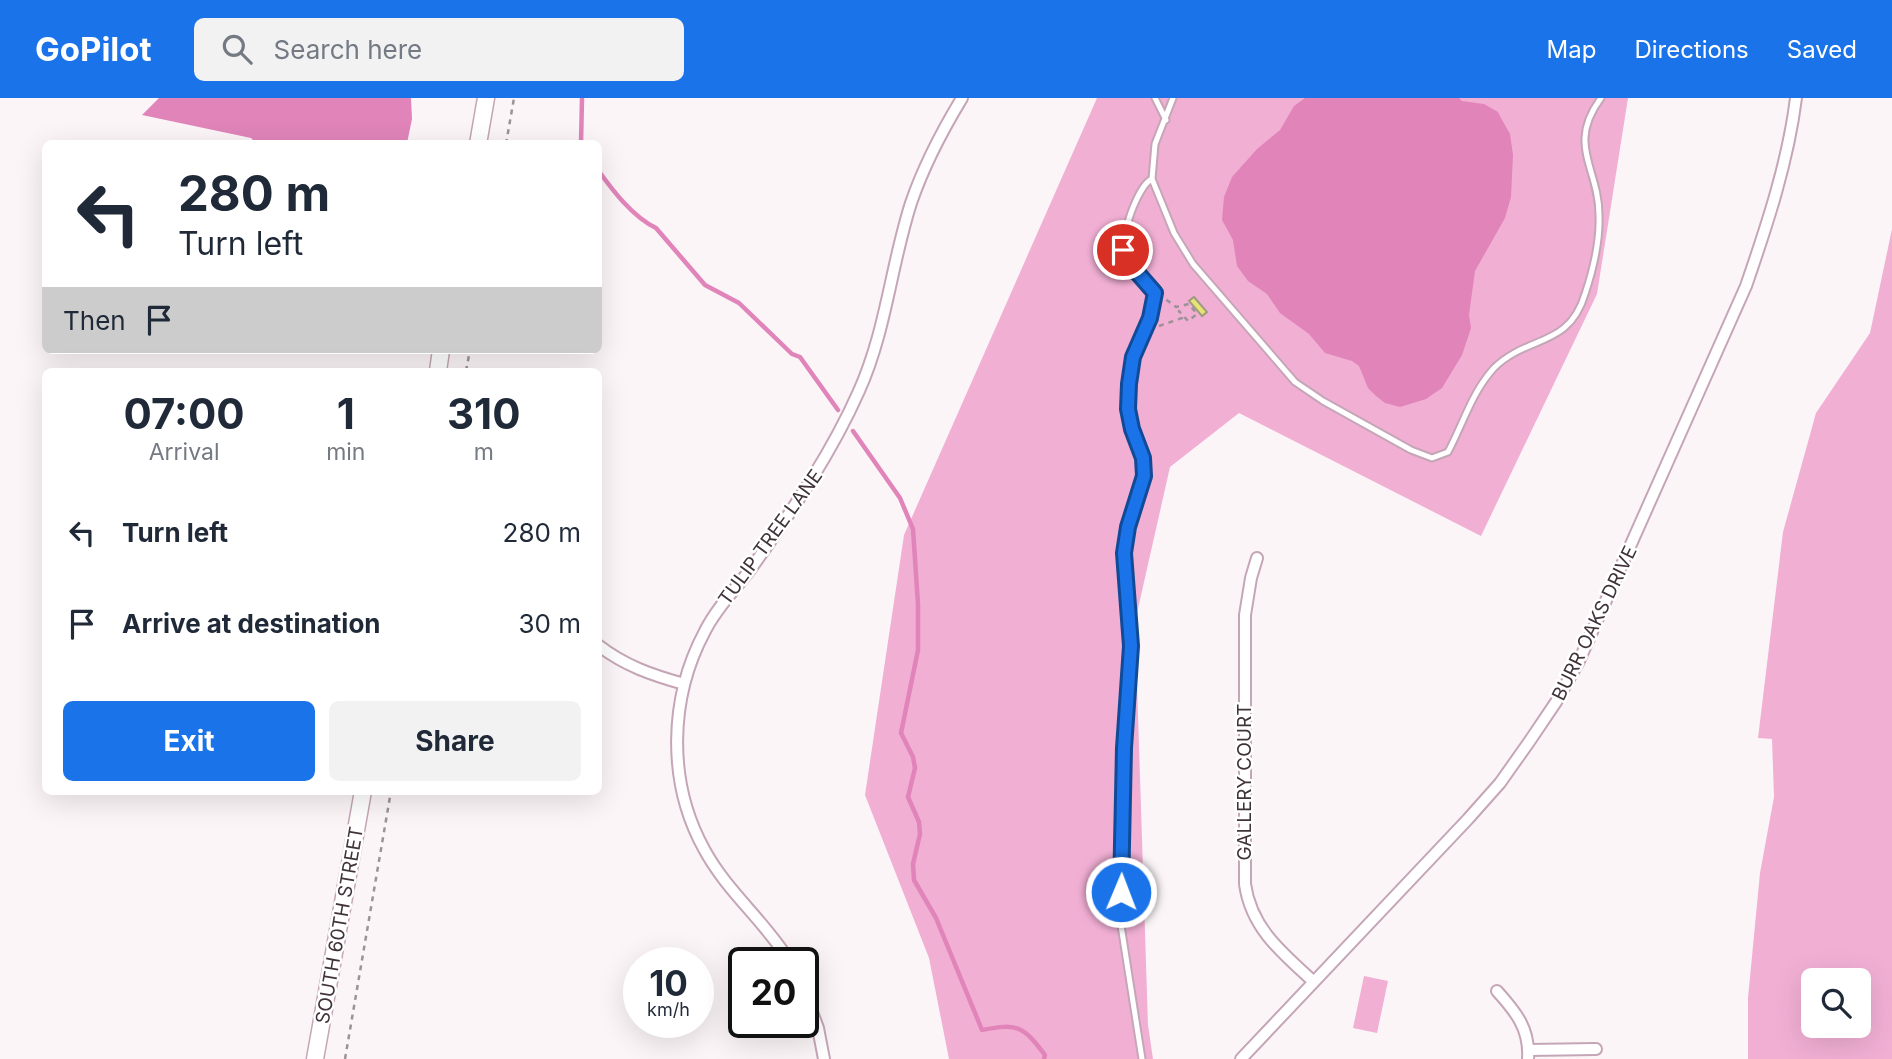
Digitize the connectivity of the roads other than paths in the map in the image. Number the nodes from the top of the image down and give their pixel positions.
1 (486, 98) edge
2 (962, 98) edge
3 (1155, 98) edge
4 (1173, 98) edge
5 (1601, 98) edge
6 (1796, 98) edge
7 (1166, 120) junction
8 (479, 140) edge
9 (1153, 179) junction
10 (1257, 558) dead end
11 (602, 648) edge
12 (684, 684) junction
13 (362, 795) edge
14 (779, 947) edge
15 (1314, 982) junction
16 (1497, 991) dead end
17 (819, 1033) edge
18 (1596, 1049) dead end
19 (1528, 1054) edge
20 (315, 1059) edge
21 (824, 1059) edge
22 (1142, 1059) edge
23 (1241, 1059) edge

1 - 8 street
2 - 12 street, TULIP TREE LANE
3 - 7 lane
4 - 7 lane
5 - 9 lane
6 - 15 street, BURR OAKS DRIVE
7 - 9 lane
9 - 22 lane
10 - 15 street, GALLERY COURT
11 - 12 street
12 - 14 street, TULIP TREE LANE
13 - 20 street, SOUTH 60TH STREET
15 - 23 street, BURR OAKS DRIVE
16 - 19 street
17 - 21 street
18 - 19 street

